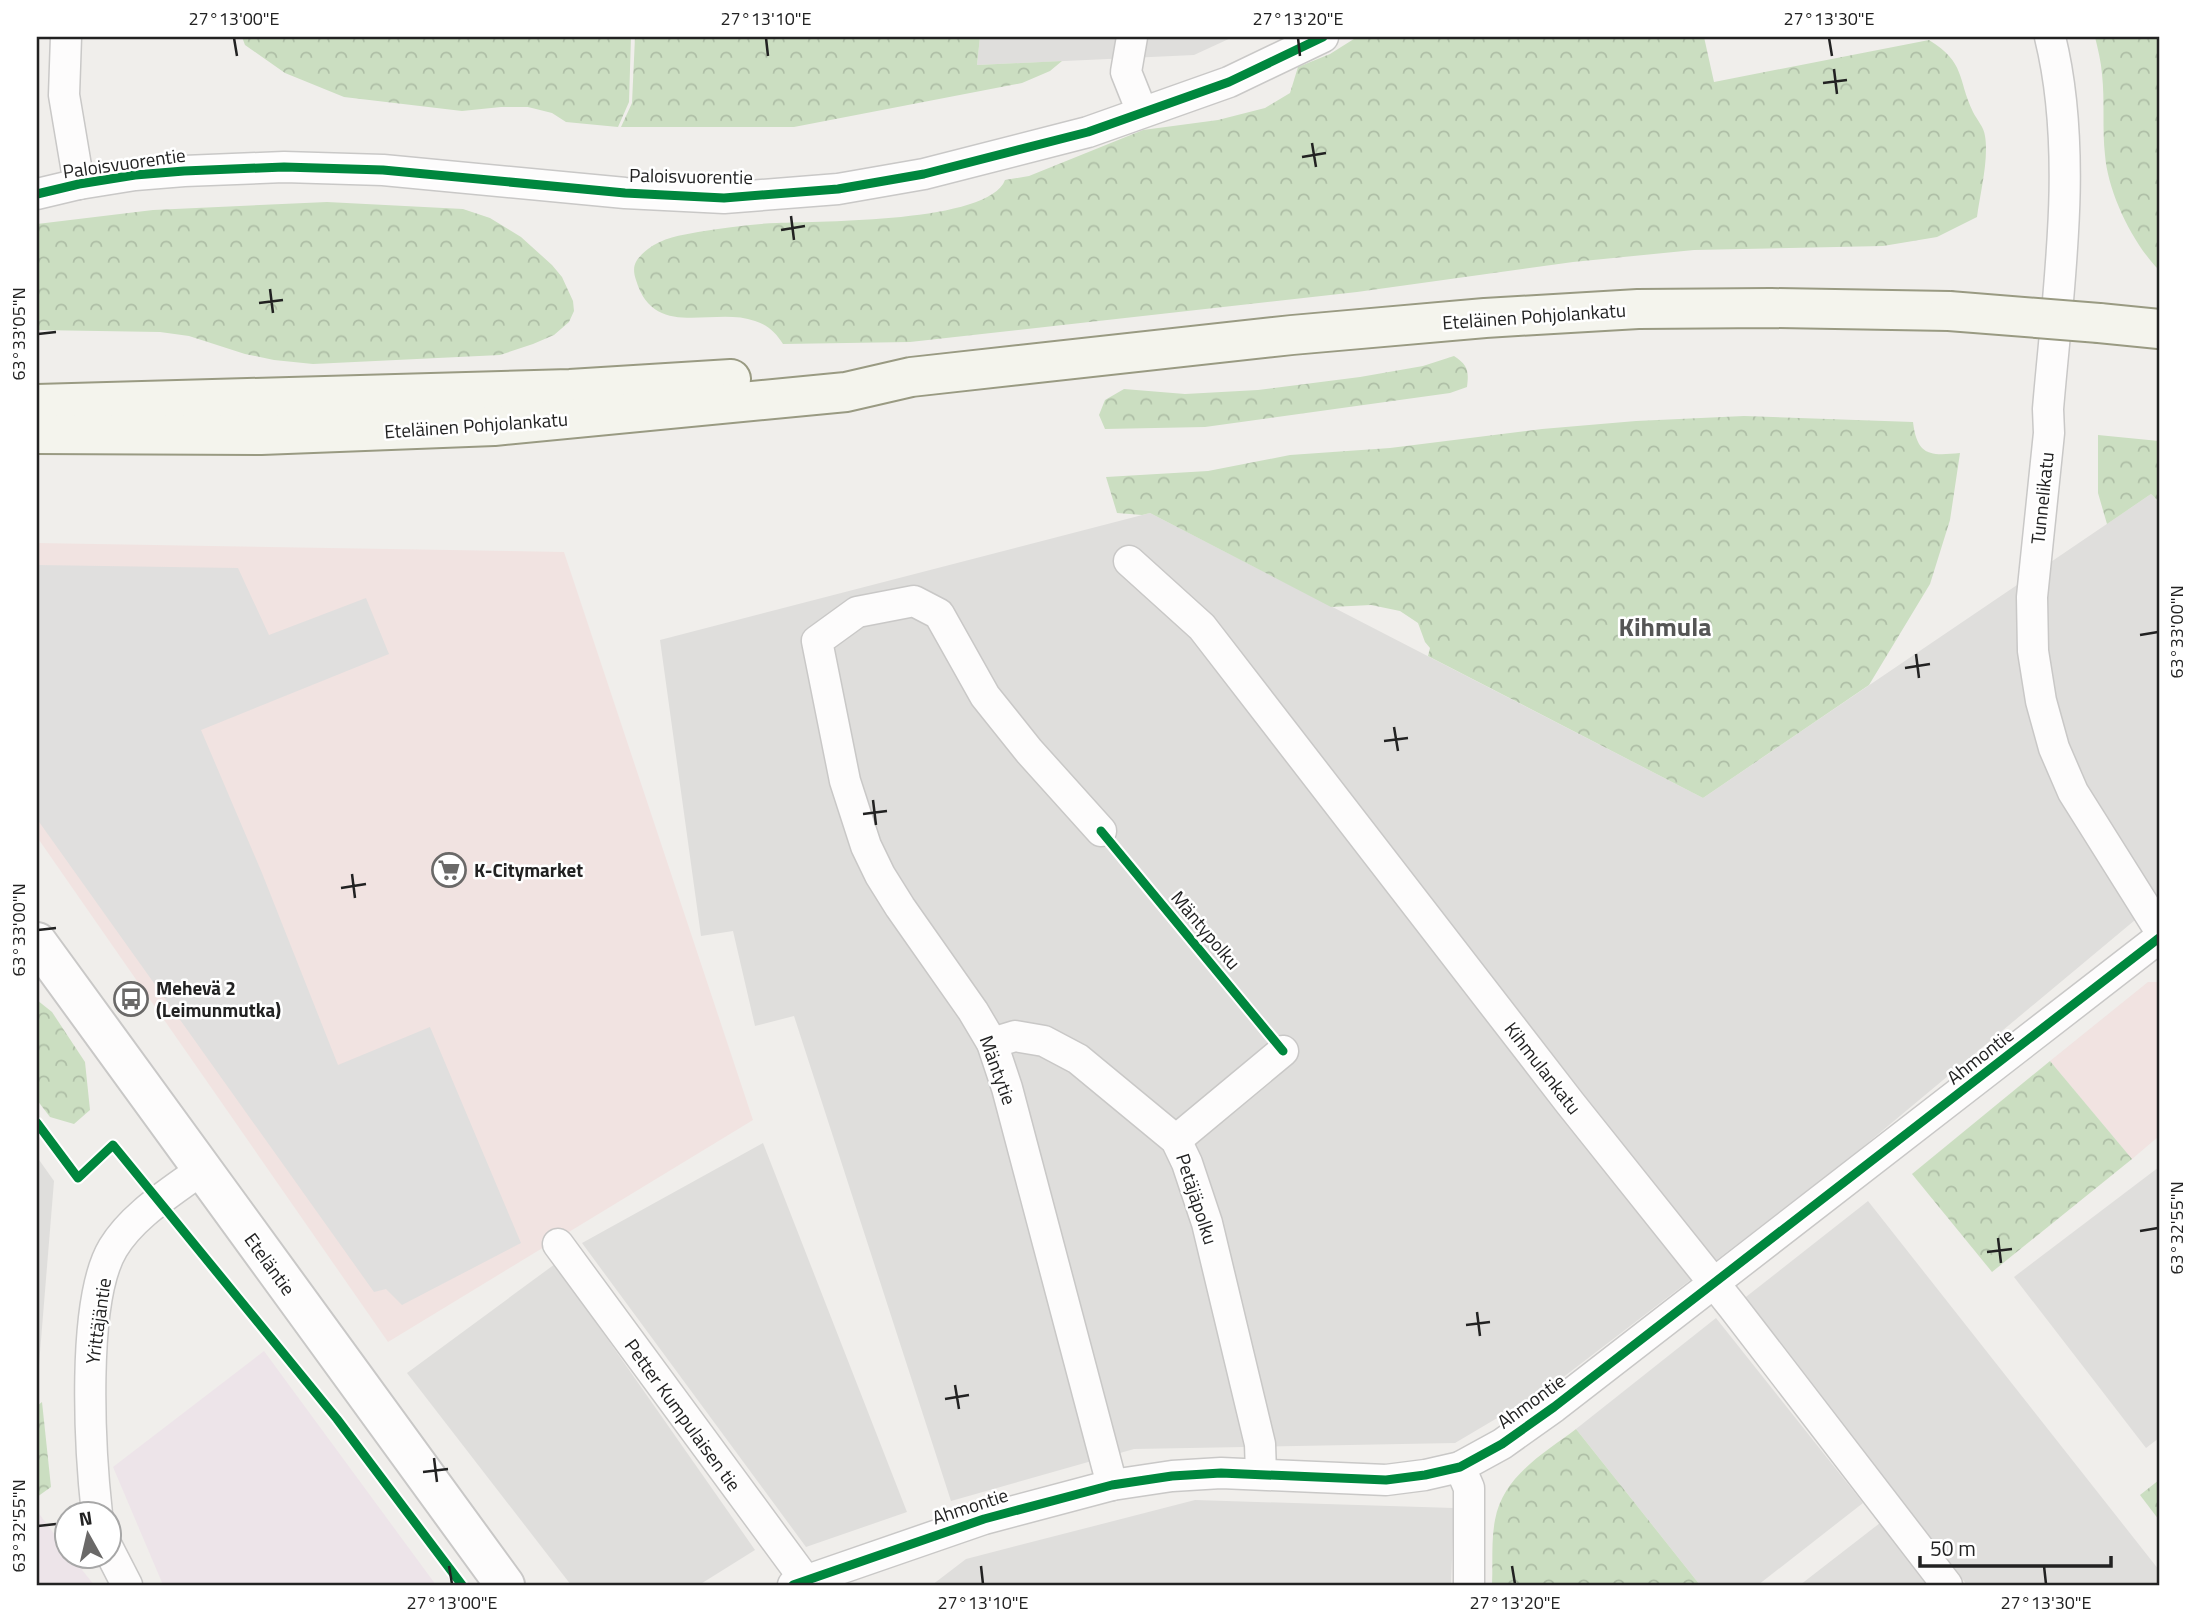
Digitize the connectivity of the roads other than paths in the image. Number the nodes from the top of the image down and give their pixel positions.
1 (66, 37) edge
2 (1132, 37) edge
3 (1322, 37) edge
4 (2050, 37) edge
5 (1142, 113) junction
6 (79, 184) junction
7 (37, 194) edge
8 (2159, 329) edge
9 (911, 377) junction
10 (37, 404) edge
11 (37, 434) edge
12 (1129, 561) dead end
13 (1101, 831) dead end
14 (2159, 929) edge
15 (2159, 938) edge
16 (37, 942) edge
17 (992, 1043) junction
18 (1283, 1051) dead end
19 (1176, 1140) junction
20 (201, 1170) junction
21 (558, 1244) dead end
22 (1714, 1284) junction
23 (1460, 1467) junction
24 (1261, 1473) junction
25 (1112, 1485) junction
26 (95, 1500) edge
27 (802, 1584) edge
28 (505, 1585) edge
29 (1469, 1585) edge
30 (1947, 1585) edge

1 - 6 street
2 - 5 street
3 - 5 street, Paloisvuorentie
4 - 14 street, Tunnelikatu
5 - 6 street, Paloisvuorentie
6 - 7 street, Paloisvuorentie
8 - 9 main road, Eteläinen Pohjolankatu, bridge
9 - 10 main road, Eteläinen Pohjolankatu
9 - 11 main road, Eteläinen Pohjolankatu
12 - 22 street, Kihmulankatu
13 - 17 street, Mäntytie
15 - 22 street, Ahmontie
16 - 20 street, Eteläntie
17 - 19 street, Petäjäpolku
17 - 25 street, Mäntytie
18 - 19 street
19 - 24 street, Petäjäpolku
20 - 26 street, Yrittäjäntie
20 - 28 street, Eteläntie
21 - 27 street, Petter Kumpulaisen tie
22 - 23 street, Ahmontie
22 - 30 street, Kihmulankatu
23 - 24 street, Ahmontie
23 - 29 street
24 - 25 street, Ahmontie
25 - 27 street, Ahmontie

